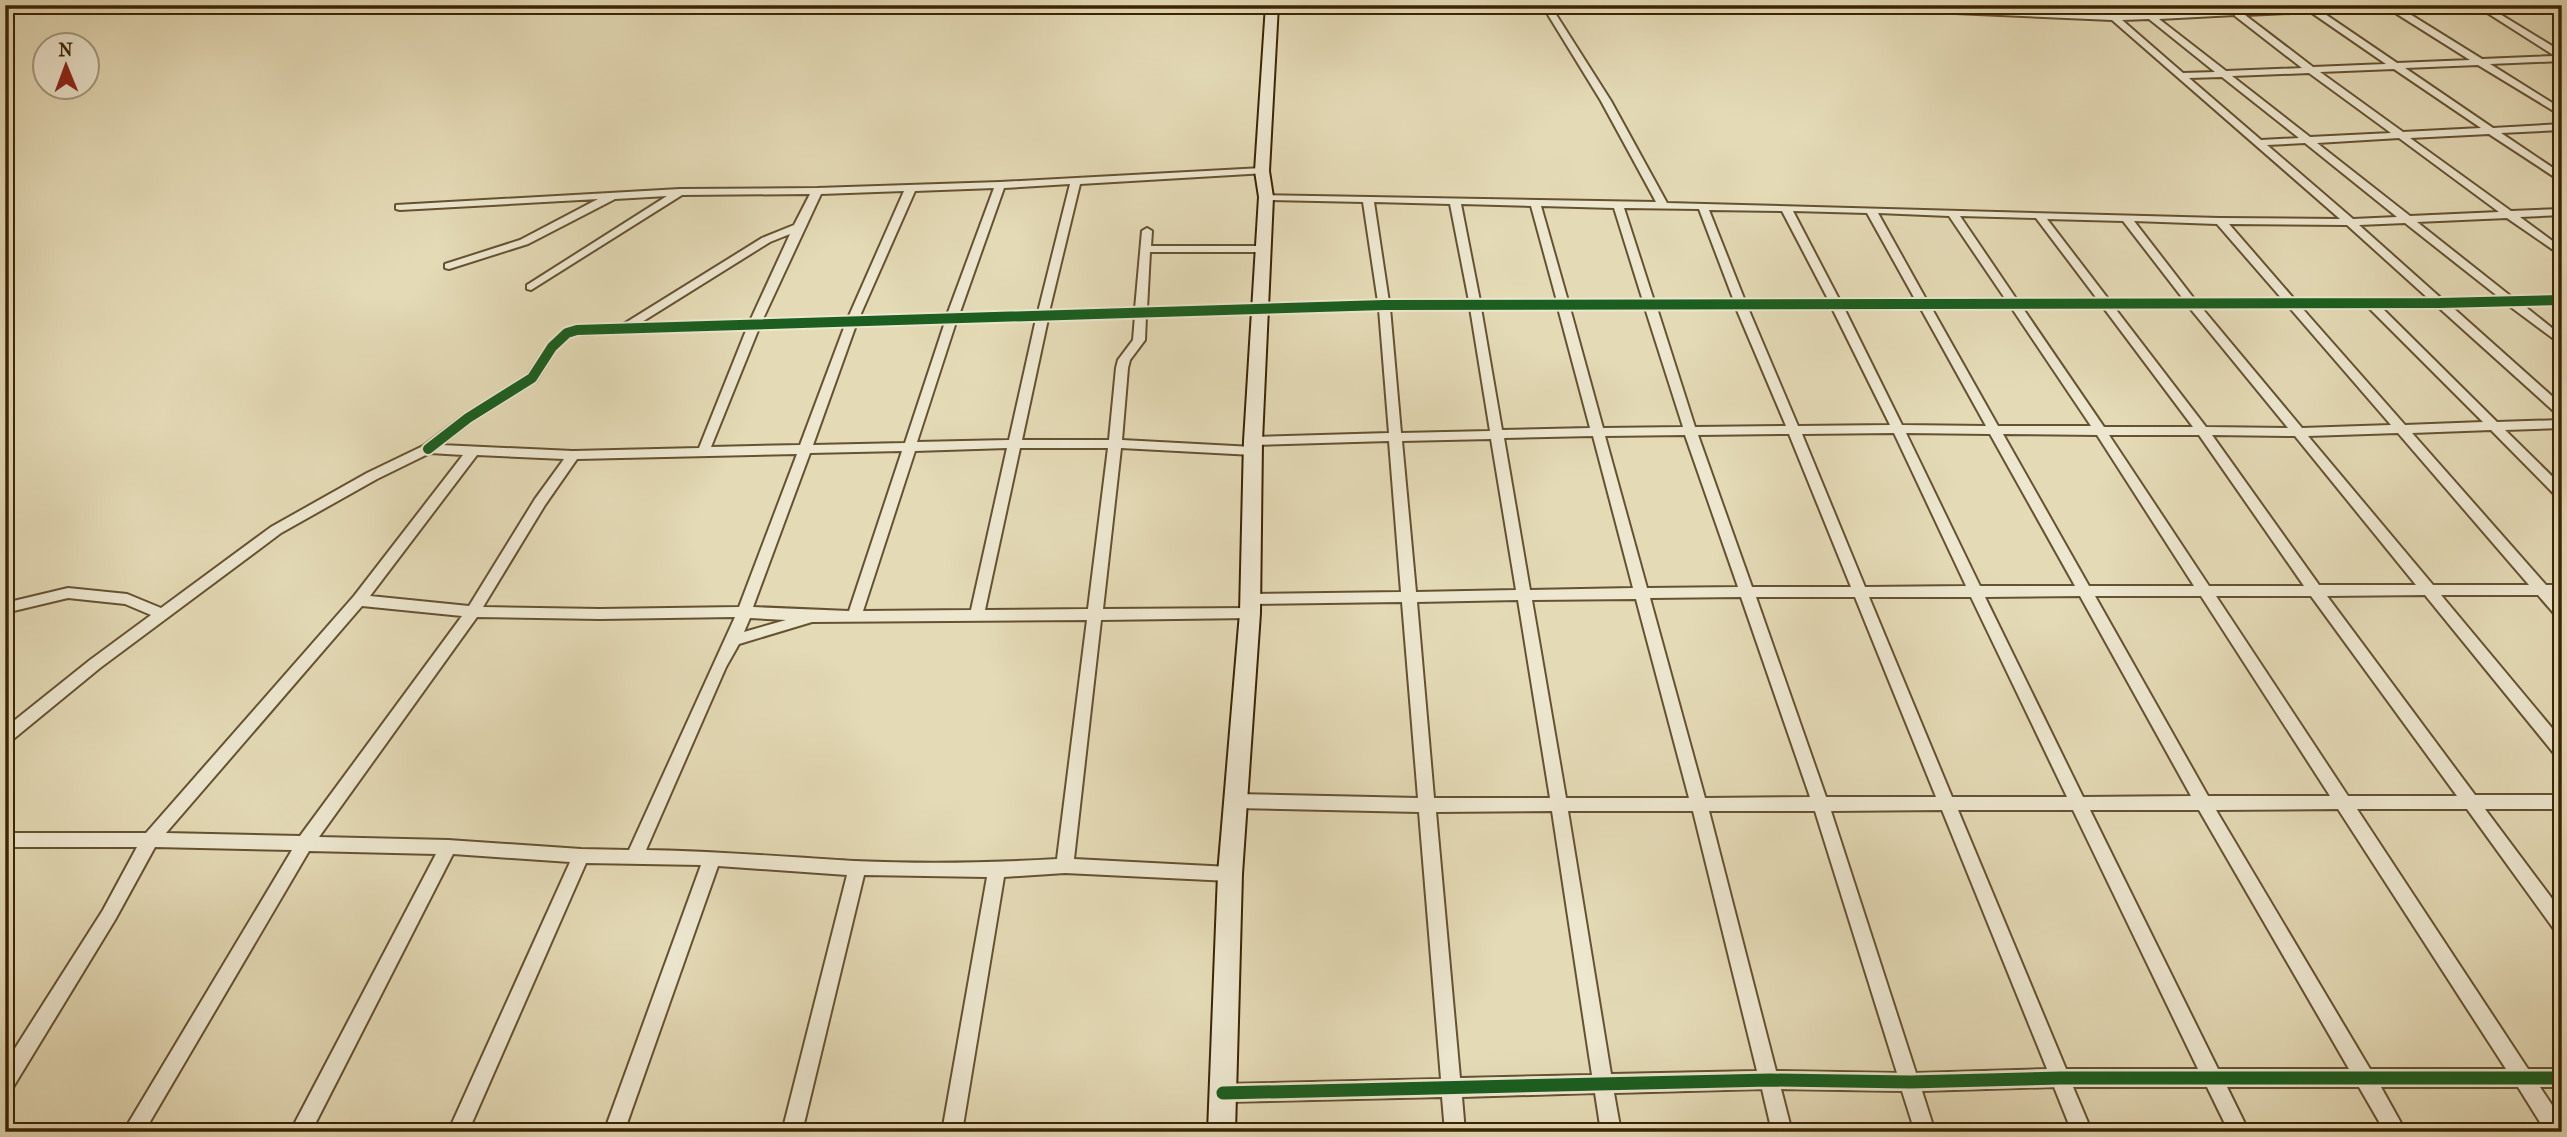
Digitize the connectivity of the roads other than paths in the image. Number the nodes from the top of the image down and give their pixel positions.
1 (1272, 5) edge
2 (1546, 5) edge
3 (1743, 5) edge
4 (1817, 5) edge
5 (2099, 5) edge
6 (2251, 5) edge
7 (2419, 5) edge
8 (2479, 5) edge
9 (2550, 5) edge
10 (1884, 6) edge
11 (2392, 7) junction
12 (1953, 8) edge
13 (2027, 9) edge
14 (2315, 11) junction
15 (2260, 12) junction
16 (2562, 12) edge
17 (2238, 13) junction
18 (2152, 17) junction
19 (2113, 18) junction
20 (2562, 57) edge
21 (2481, 62) junction
22 (2395, 66) junction
23 (2311, 70) junction
24 (2222, 74) junction
25 (2179, 76) junction
26 (2562, 113) edge
27 (2562, 127) edge
28 (2492, 131) junction
29 (2402, 136) junction
30 (2306, 140) junction
31 (2258, 143) junction
32 (1262, 171) junction
33 (2562, 179) edge
34 (1076, 180) junction
35 (1000, 185) junction
36 (911, 188) junction
37 (817, 191) junction
38 (680, 192) junction
39 (615, 195) junction
40 (1266, 197) junction
41 (1368, 200) junction
42 (1455, 202) junction
43 (1536, 205) junction
44 (1618, 205) junction
45 (1663, 205) junction
46 (400, 207) dead end
47 (1703, 207) junction
48 (1786, 208) junction
49 (1871, 210) junction
50 (2562, 212) edge
51 (1953, 214) junction
52 (2511, 215) junction
53 (2040, 216) junction
54 (2127, 219) junction
55 (2407, 219) junction
56 (2220, 221) junction
57 (2350, 222) junction
58 (798, 227) junction
59 (1147, 231) dead end
60 (1264, 249) junction
61 (1145, 250) junction
62 (2562, 253) edge
63 (449, 266) dead end
64 (530, 287) dead end
65 (2562, 300) edge
66 (2510, 301) junction
67 (1739, 302) junction
68 (2103, 302) junction
69 (2191, 302) junction
70 (2288, 302) junction
71 (2370, 302) junction
72 (1650, 303) junction
73 (1837, 303) junction
74 (1923, 303) junction
75 (2015, 303) junction
76 (2440, 303) junction
77 (1563, 304) junction
78 (1384, 305) junction
79 (1475, 305) junction
80 (1262, 308) junction
81 (1140, 311) junction
82 (1043, 315) junction
83 (952, 317) junction
84 (852, 321) junction
85 (754, 324) junction
86 (624, 328) junction
87 (2562, 342) edge
88 (2562, 412) edge
89 (2562, 424) edge
90 (2494, 425) junction
91 (2400, 428) junction
92 (1900, 429) junction
93 (2100, 430) junction
94 (1794, 431) junction
95 (1994, 431) junction
96 (2202, 431) junction
97 (1596, 432) junction
98 (2298, 432) junction
99 (1691, 433) junction
100 (1497, 436) junction
101 (1396, 437) junction
102 (1015, 444) junction
103 (1115, 444) junction
104 (909, 446) junction
105 (1253, 446) junction
106 (805, 448) junction
107 (428, 449) junction
108 (704, 450) junction
109 (473, 451) junction
110 (573, 455) junction
111 (2562, 494) edge
112 (2201, 589) junction
113 (2314, 589) junction
114 (2429, 589) junction
115 (2086, 590) junction
116 (2541, 590) junction
117 (2562, 590) edge
118 (1748, 592) junction
119 (1859, 592) junction
120 (1976, 592) junction
121 (1642, 594) junction
122 (1407, 596) junction
123 (1524, 597) junction
124 (359, 600) junction
125 (1250, 606) junction
126 (5, 608) edge
127 (473, 612) junction
128 (745, 612) junction
129 (2562, 612) edge
130 (161, 614) junction
131 (977, 614) junction
132 (1095, 614) junction
133 (817, 617) junction
134 (853, 617) junction
135 (734, 640) junction
136 (5, 737) edge
137 (2562, 752) edge
138 (1236, 801) junction
139 (2469, 801) junction
140 (1820, 802) junction
141 (2203, 802) junction
142 (2342, 802) junction
143 (2562, 802) edge
144 (1945, 803) junction
145 (2077, 803) junction
146 (1559, 804) junction
147 (1699, 804) junction
148 (1429, 805) junction
149 (150, 839) junction
150 (5, 840) edge
151 (305, 843) junction
152 (448, 847) junction
153 (581, 856) junction
154 (635, 856) junction
155 (712, 858) junction
156 (1065, 866) junction
157 (857, 868) junction
158 (997, 870) junction
159 (1230, 874) junction
160 (2562, 926) edge
161 (2060, 1078) junction
162 (2213, 1078) junction
163 (2365, 1078) junction
164 (2522, 1078) junction
165 (2562, 1078) edge
166 (1770, 1080) junction
167 (5, 1082) edge
168 (1601, 1082) junction
169 (1910, 1082) junction
170 (1450, 1087) junction
171 (1223, 1093) junction
172 (133, 1132) edge
173 (300, 1132) edge
174 (458, 1132) edge
175 (614, 1132) edge
176 (792, 1132) edge
177 (952, 1132) edge
178 (1221, 1132) edge
179 (1455, 1132) edge
180 (1611, 1132) edge
181 (1782, 1132) edge
182 (1925, 1132) edge
183 (2082, 1132) edge
184 (2239, 1132) edge
185 (2396, 1132) edge
186 (2558, 1132) edge

1 - 32 street
2 - 45 street
3 - 4 street
4 - 10 street
5 - 19 street
6 - 15 street
7 - 11 street
8 - 20 street
9 - 16 street
10 - 12 street
11 - 14 street
11 - 21 street
12 - 13 street
13 - 19 street
14 - 15 street
14 - 22 street
15 - 17 street
17 - 18 street
17 - 23 street
18 - 19 street
18 - 24 street
19 - 25 street
20 - 21 street
21 - 22 street
21 - 26 street
22 - 23 street
22 - 28 street
23 - 24 street
23 - 29 street
24 - 25 street
24 - 30 street
25 - 31 street
27 - 28 street
28 - 29 street
28 - 33 street
29 - 30 street
29 - 52 street
30 - 31 street
30 - 55 street
31 - 57 street
32 - 34 street
32 - 40 street
34 - 35 street
34 - 82 street
35 - 36 street
35 - 83 street
36 - 37 street
36 - 84 street
37 - 38 street
37 - 58 street
38 - 39 street
38 - 64 street
39 - 46 street
39 - 63 street
40 - 41 street
40 - 60 street
41 - 42 street
41 - 78 street
42 - 43 street
42 - 79 street
43 - 44 street
43 - 77 street
44 - 45 street
44 - 72 street
45 - 47 street
47 - 48 street
47 - 67 street
48 - 49 street
48 - 73 street
49 - 51 street
49 - 74 street
50 - 52 street
51 - 53 street
51 - 75 street
52 - 55 street
52 - 62 street
53 - 54 street
53 - 68 street
54 - 56 street
54 - 69 street
55 - 57 street
55 - 66 street
56 - 57 street
56 - 70 street
57 - 76 street
58 - 85 street
58 - 86 street
59 - 61 street
60 - 61 street
60 - 80 street
61 - 81 street
65 - 66 street
66 - 76 street
66 - 87 street
67 - 72 street
67 - 73 street
67 - 94 street
68 - 69 street
68 - 75 street
68 - 96 street
69 - 70 street
69 - 98 street
70 - 71 street
70 - 91 street
71 - 76 street
71 - 90 street
72 - 77 street
72 - 99 street
73 - 74 street
73 - 92 street
74 - 75 street
74 - 95 street
75 - 93 street
76 - 88 street
77 - 79 street
77 - 97 street
78 - 79 street
78 - 80 street
78 - 101 street
79 - 100 street
80 - 81 street
80 - 105 street
81 - 82 street
81 - 103 street
82 - 83 street
82 - 102 street
83 - 84 street
83 - 104 street
84 - 85 street
84 - 106 street
85 - 86 street
85 - 108 street
86 - 107 street
89 - 90 street
90 - 91 street
90 - 111 street
91 - 98 street
91 - 116 street
92 - 94 street
92 - 95 street
92 - 120 street
93 - 95 street
93 - 96 street
93 - 112 street
94 - 99 street
94 - 119 street
95 - 115 street
96 - 98 street
96 - 113 street
97 - 99 street
97 - 100 street
97 - 121 street
98 - 114 street
99 - 118 street
100 - 101 street
100 - 123 street
101 - 105 street
101 - 122 street
102 - 103 street
102 - 104 street
102 - 131 street
103 - 105 street
103 - 132 street
104 - 106 street
104 - 134 street
105 - 125 street
106 - 108 street
106 - 128 street
107 - 109 street
107 - 130 street
108 - 110 street
109 - 110 street
109 - 124 street
110 - 127 street
112 - 113 street
112 - 115 street
112 - 142 street
113 - 114 street
113 - 139 street
114 - 116 street
114 - 137 street
115 - 120 street
115 - 141 street
116 - 117 street
116 - 129 street
118 - 119 street
118 - 121 street
118 - 140 street
119 - 120 street
119 - 144 street
120 - 145 street
121 - 123 street
121 - 147 street
122 - 123 street
122 - 125 street
122 - 148 street
123 - 146 street
124 - 127 street
124 - 149 street
125 - 132 street
125 - 138 street
126 - 130 street
127 - 128 street
127 - 151 street
128 - 133 street
128 - 135 street
130 - 136 street
131 - 132 street
131 - 134 street
132 - 156 street
133 - 134 street
133 - 135 street
135 - 154 street
138 - 148 street
138 - 159 street
139 - 142 street
139 - 143 street
139 - 160 street
140 - 144 street
140 - 147 street
140 - 169 street
141 - 142 street
141 - 145 street
141 - 163 street
142 - 164 street
144 - 145 street
144 - 161 street
145 - 162 street
146 - 147 street
146 - 148 street
146 - 168 street
147 - 166 street
148 - 170 street
149 - 150 street
149 - 151 street
149 - 167 street
151 - 152 street
151 - 172 street
152 - 153 street
152 - 173 street
153 - 154 street
153 - 174 street
154 - 155 street
155 - 157 street
155 - 175 street
156 - 158 street
156 - 159 street
157 - 158 street
157 - 176 street
158 - 177 street
159 - 171 street
161 - 162 street
161 - 169 street
161 - 183 street
162 - 163 street
162 - 184 street
163 - 164 street
163 - 185 street
164 - 165 street
164 - 186 street
166 - 168 street
166 - 169 street
166 - 181 street
168 - 170 street
168 - 180 street
169 - 182 street
170 - 171 street
170 - 179 street
171 - 178 street

